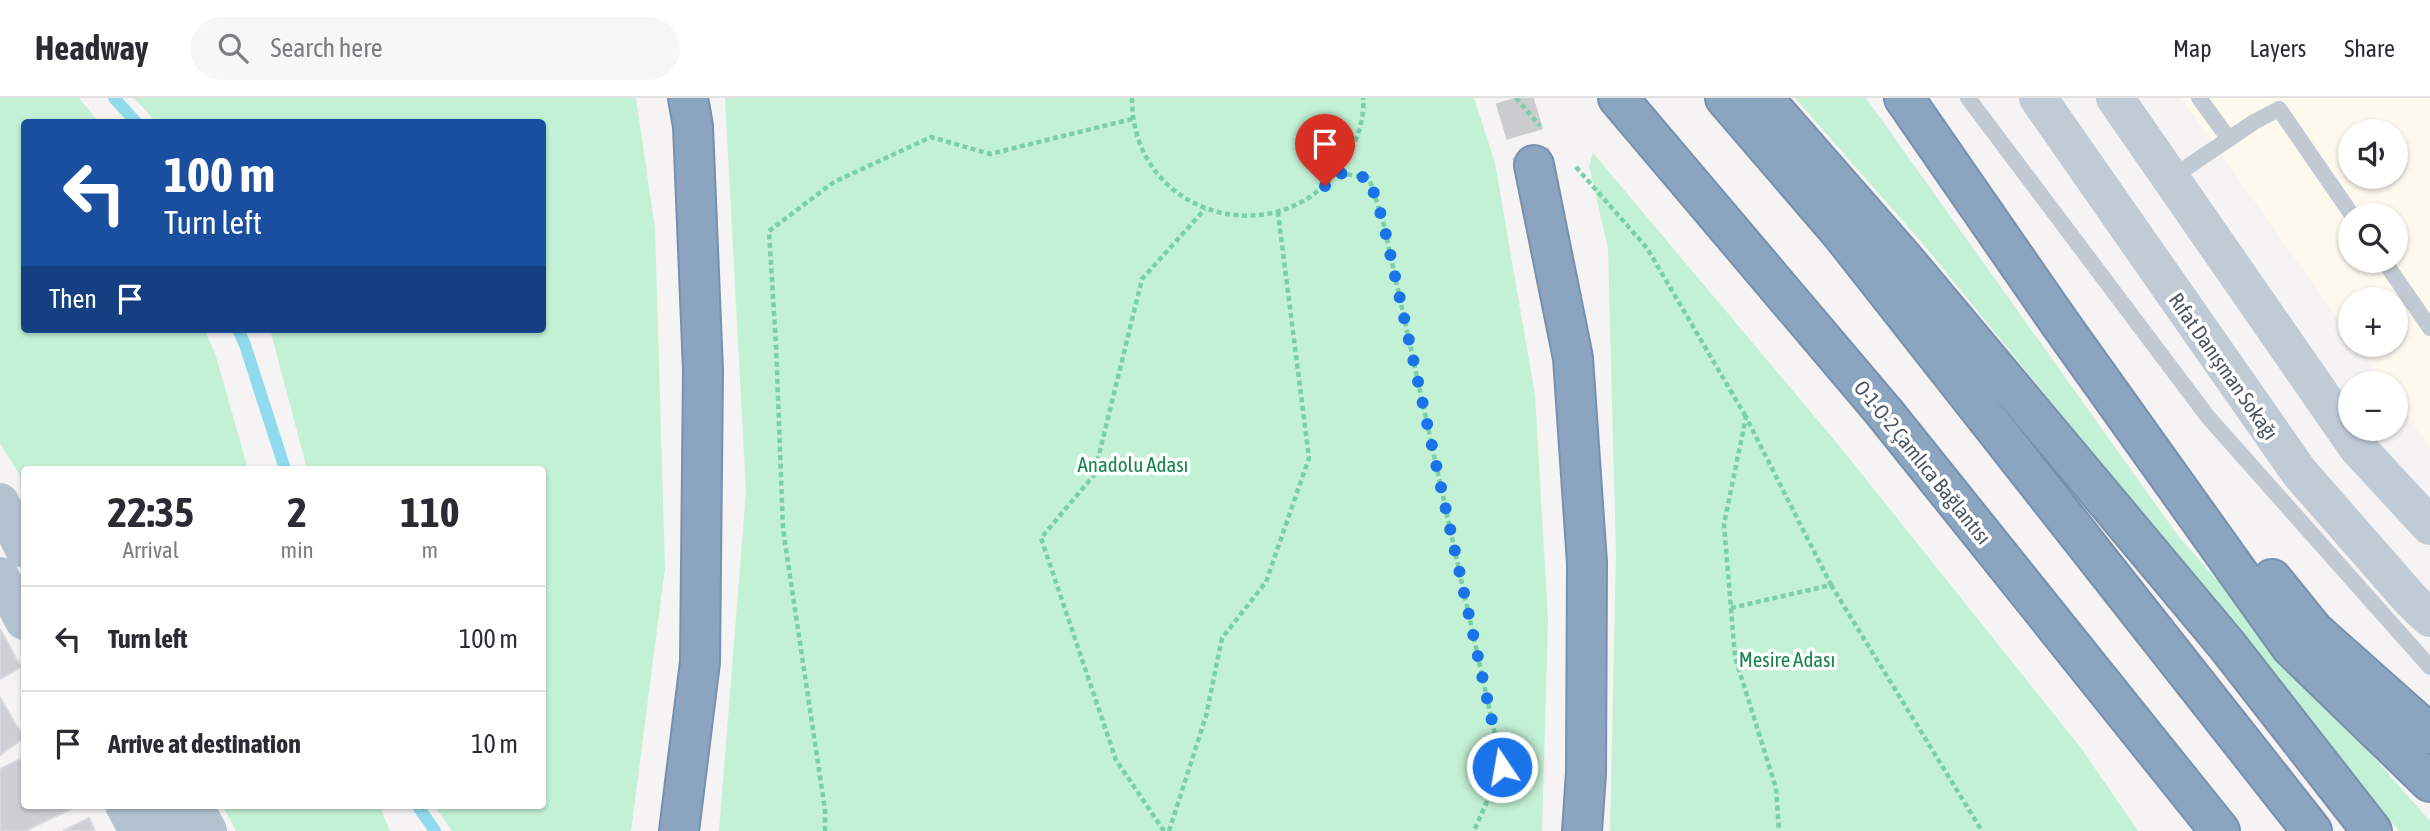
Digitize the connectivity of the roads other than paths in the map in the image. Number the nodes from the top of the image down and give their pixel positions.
1 (688, 98) edge
2 (1618, 98) edge
3 (1725, 98) edge
4 (1763, 98) edge
5 (1904, 98) edge
6 (1968, 98) edge
7 (2038, 98) edge
8 (2115, 98) edge
9 (2199, 98) edge
10 (2275, 103) edge
11 (2229, 139) junction
12 (1551, 161) tunnel mouth
13 (2171, 178) junction
14 (2344, 203) edge
15 (2392, 273) edge
16 (2059, 322) junction
17 (2430, 328) edge
18 (0, 502) edge
19 (2430, 526) edge
20 (21, 543) edge
21 (21, 567) edge
22 (0, 576) edge
23 (21, 615) edge
24 (2430, 618) edge
25 (2430, 667) edge
26 (2430, 734) edge
27 (2430, 782) edge
28 (126, 809) edge
29 (164, 809) edge
30 (196, 809) edge
31 (138, 831) edge
32 (175, 831) edge
33 (208, 831) edge
34 (679, 831) edge
35 (1582, 831) edge
36 (2220, 831) edge
37 (2312, 831) edge
38 (2372, 831) edge

1 - 34 highway
2 - 36 highway, O-1-O-2 Çamlıca Bağlantısı
3 - 37 highway
4 - 38 highway
5 - 16 highway
6 - 25 lane
7 - 24 street, Rıfat Danışman Sokağı
8 - 13 street
9 - 11 lane
10 - 11 lane
10 - 14 lane
11 - 13 lane
12 - 35 highway
13 - 19 street
15 - 17 lane
16 - 26 highway
16 - 27 highway
18 - 20 main road
21 - 22 main road
22 - 23 main road
28 - 31 main road
29 - 32 main road
30 - 33 main road

